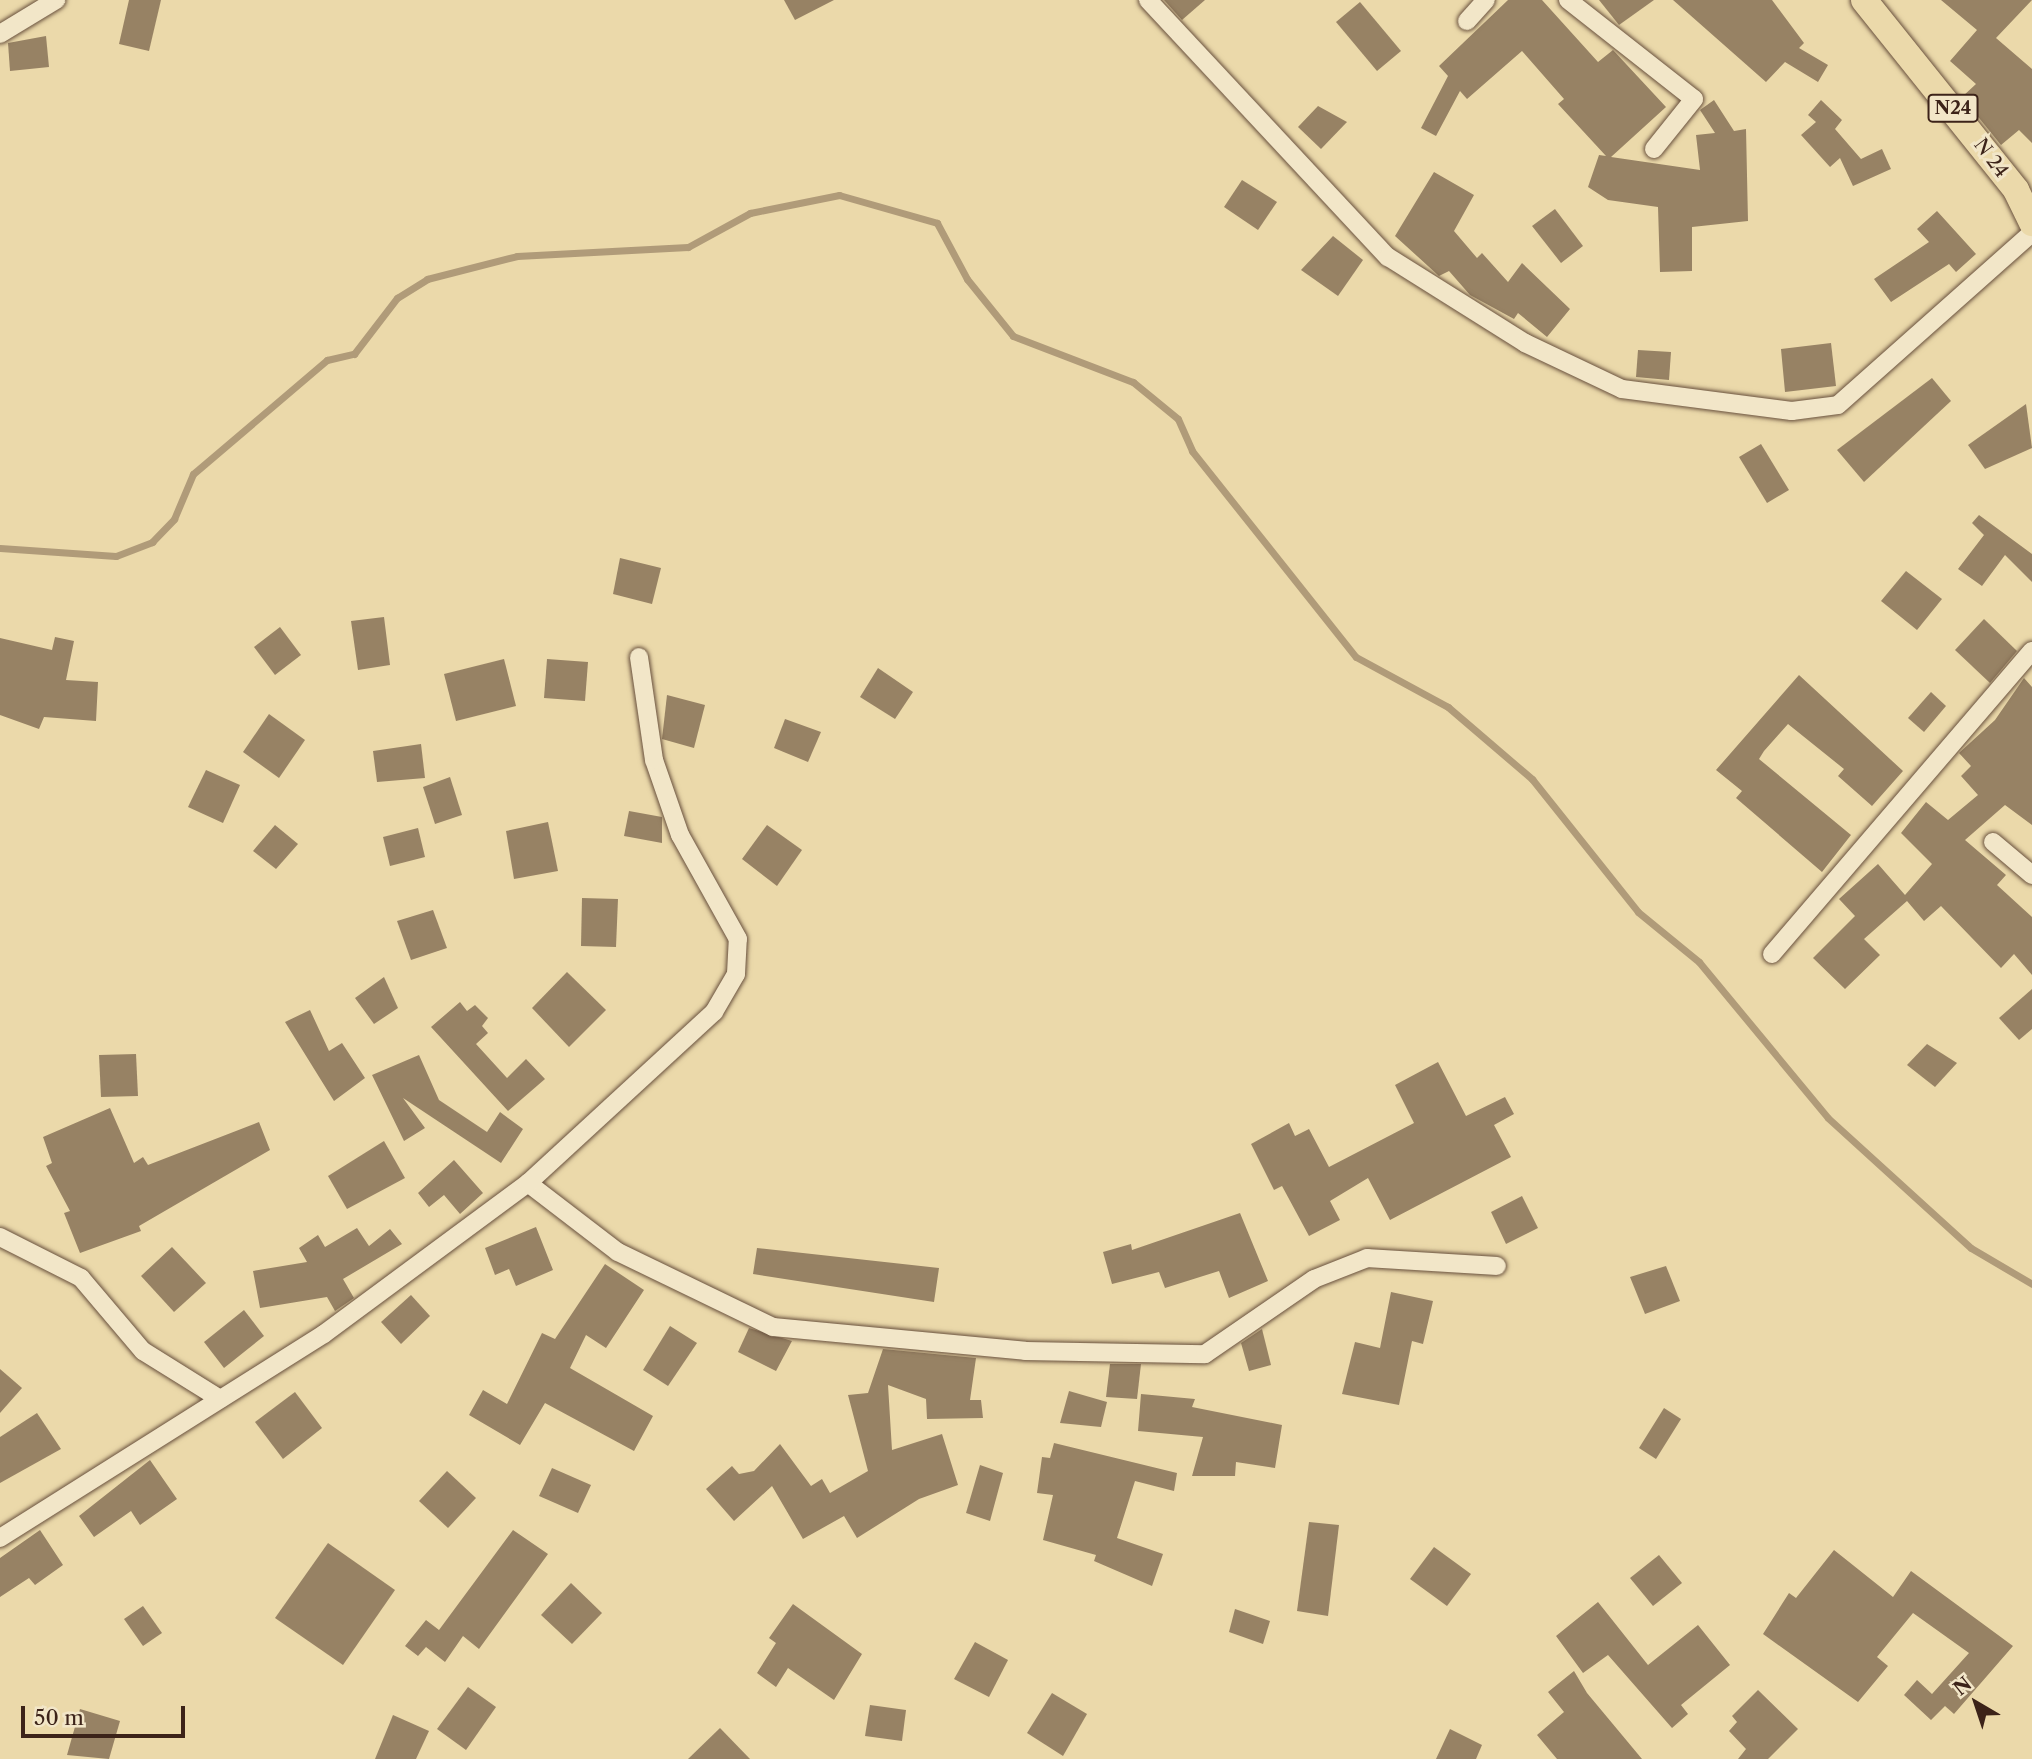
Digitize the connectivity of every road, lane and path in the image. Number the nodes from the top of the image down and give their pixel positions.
1 (56, 0) edge
2 (1148, 0) edge
3 (1486, 0) edge
4 (1568, 0) edge
5 (1864, 0) edge
6 (1467, 21) dead end
7 (0, 34) edge
8 (1654, 149) dead end
9 (2024, 193) edge
10 (2032, 223) edge
11 (2032, 233) edge
12 (2032, 650) edge
13 (639, 657) dead end
14 (1993, 842) dead end
15 (2032, 875) edge
16 (1772, 954) dead end
17 (528, 1183) junction
18 (0, 1237) edge
19 (1497, 1266) dead end
20 (220, 1399) junction
21 (0, 1538) edge

1 - 7 street
2 - 11 street
3 - 6 street
4 - 8 street
5 - 9 main road, N 24 / N24
9 - 10 main road, N 24 / N24
12 - 16 street
13 - 17 street
14 - 15 street
17 - 19 street
17 - 20 street
18 - 20 street
20 - 21 street

